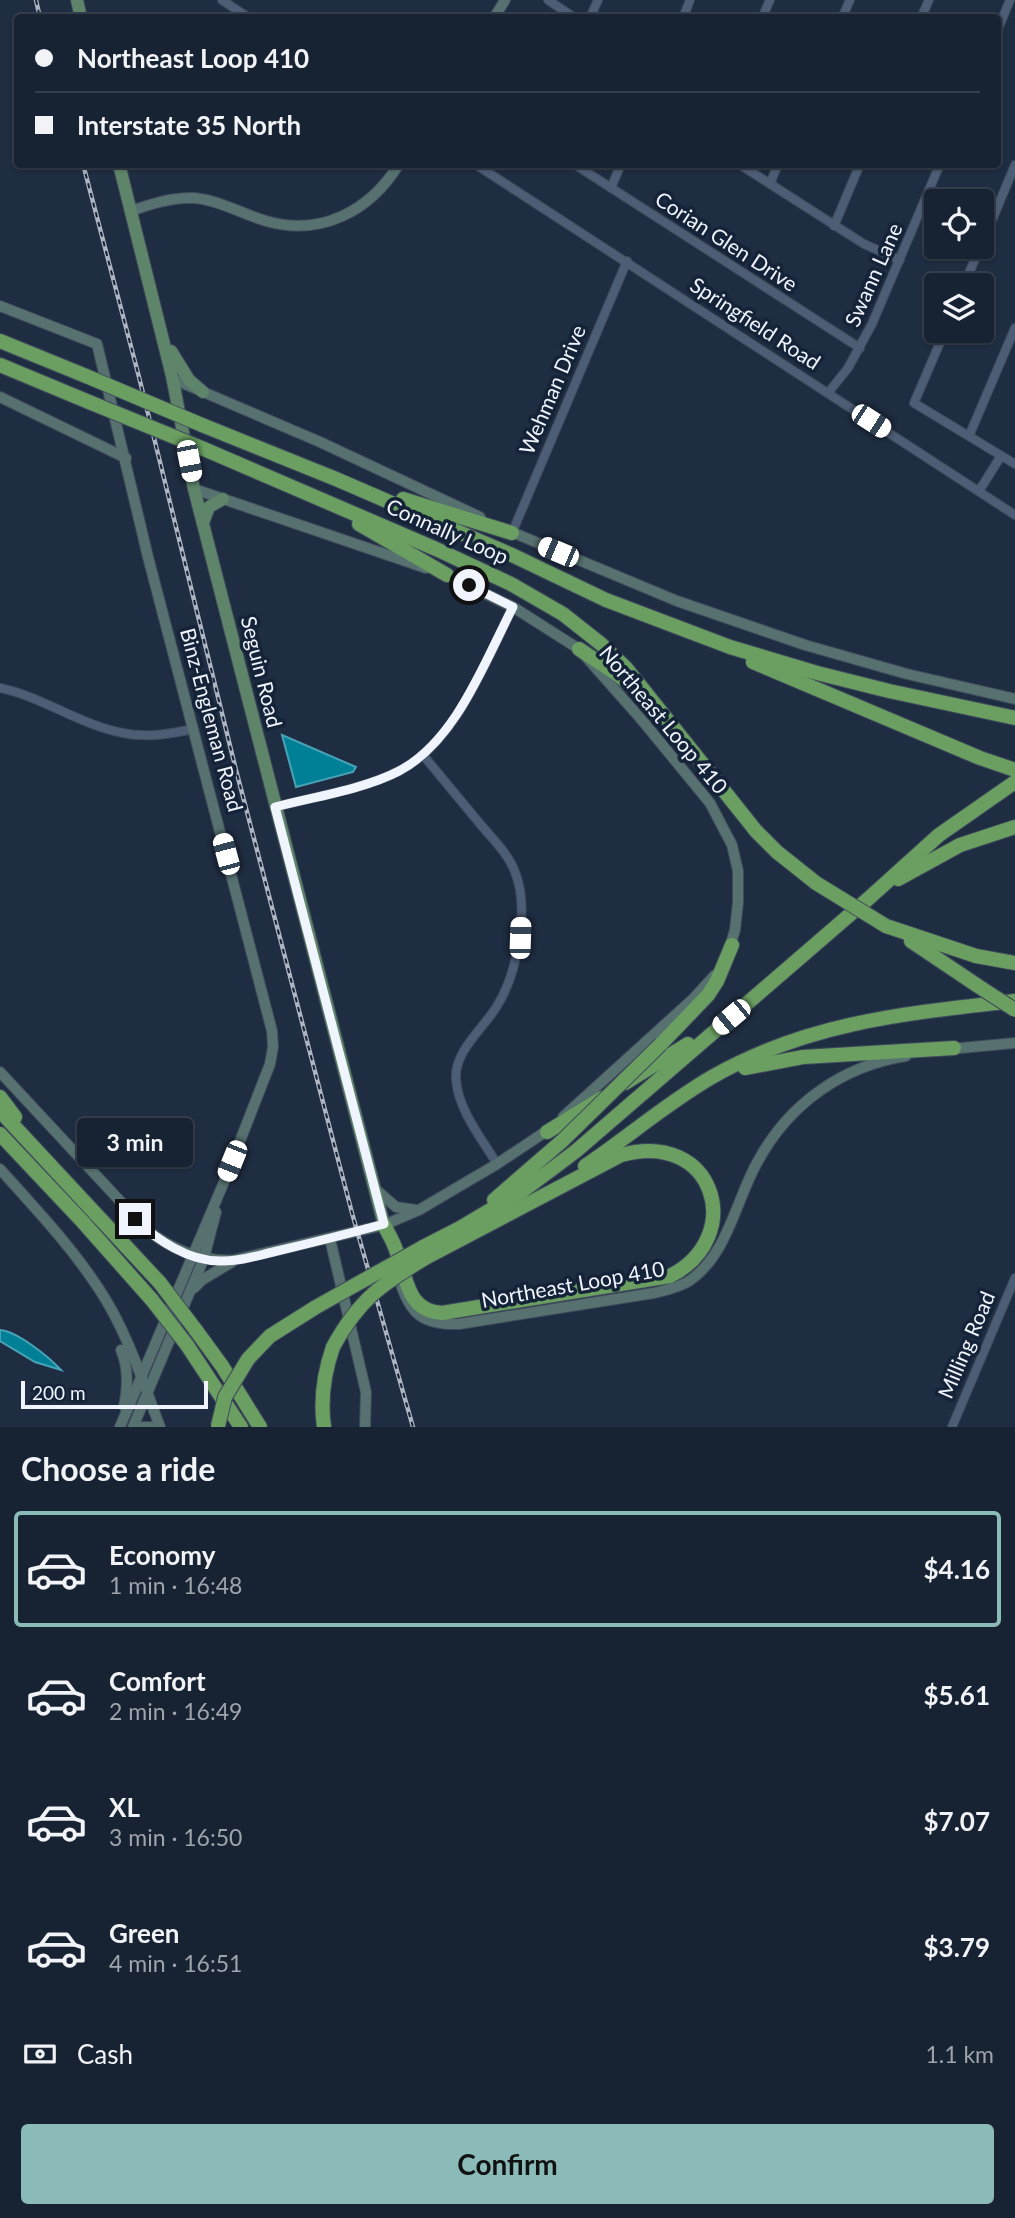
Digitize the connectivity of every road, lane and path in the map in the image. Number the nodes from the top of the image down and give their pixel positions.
1 (222, 0) edge
2 (548, 0) edge
3 (1010, 0) edge
4 (243, 14) edge
5 (569, 14) edge
6 (1001, 22) edge
7 (1015, 165) edge
8 (120, 168) edge
9 (396, 168) edge
10 (481, 168) edge
11 (580, 168) edge
12 (619, 168) edge
13 (746, 168) edge
14 (776, 168) edge
15 (858, 168) edge
16 (938, 168) edge
17 (770, 184) junction
18 (611, 188) junction
19 (131, 211) junction
20 (994, 214) edge
21 (834, 226) junction
22 (900, 260) junction
23 (627, 261) junction
24 (0, 306) edge
25 (1015, 328) edge
26 (163, 340) junction
27 (0, 341) edge
28 (940, 343) edge
29 (860, 348) junction
30 (0, 365) edge
31 (173, 379) junction
32 (203, 392) junction
33 (828, 393) junction
34 (0, 397) edge
35 (969, 436) junction
36 (1001, 456) junction
37 (126, 458) junction
38 (1015, 464) edge
39 (336, 479) junction
40 (194, 489) junction
41 (300, 490) junction
42 (979, 491) junction
43 (223, 499) junction
44 (1015, 515) edge
45 (203, 523) junction
46 (512, 533) junction
47 (447, 575) junction
48 (606, 600) junction
49 (513, 607) junction
50 (579, 649) junction
51 (0, 688) edge
52 (1015, 699) edge
53 (1015, 718) edge
54 (670, 721) junction
55 (193, 729) junction
56 (423, 755) junction
57 (1015, 770) edge
58 (1015, 782) edge
59 (275, 807) junction
60 (1015, 827) edge
61 (868, 899) junction
62 (886, 926) junction
63 (732, 945) junction
64 (1015, 963) edge
65 (1015, 1001) edge
66 (1015, 1010) edge
67 (731, 1017) junction
68 (1015, 1043) edge
69 (954, 1048) junction
70 (0, 1072) edge
71 (713, 1077) junction
72 (0, 1097) edge
73 (0, 1111) edge
74 (547, 1132) junction
75 (0, 1134) edge
76 (0, 1147) edge
77 (497, 1164) junction
78 (51, 1166) junction
79 (0, 1169) edge
80 (224, 1182) junction
81 (374, 1188) junction
82 (541, 1197) junction
83 (419, 1210) junction
84 (384, 1224) junction
85 (460, 1228) junction
86 (210, 1238) junction
87 (330, 1239) junction
88 (425, 1252) junction
89 (191, 1255) junction
90 (204, 1258) junction
91 (234, 1261) junction
92 (1015, 1278) edge
93 (135, 1280) junction
94 (99, 1289) junction
95 (190, 1292) junction
96 (140, 1379) junction
97 (147, 1393) junction
98 (218, 1426) edge
99 (120, 1427) edge
100 (133, 1427) edge
101 (142, 1427) edge
102 (151, 1427) edge
103 (160, 1427) edge
104 (242, 1427) edge
105 (260, 1427) edge
106 (324, 1427) edge
107 (365, 1427) edge
108 (951, 1427) edge

1 - 4 street
2 - 5 street
3 - 6 street
7 - 20 street
8 - 19 main road, Seguin Road
9 - 19 main road
10 - 23 street, Springfield Road
11 - 18 street, Corian Glen Drive
12 - 18 street
13 - 17 street
14 - 17 street
15 - 21 street
16 - 22 street, Swann Lane
17 - 21 street
18 - 29 street, Corian Glen Drive
19 - 26 main road, Seguin Road
21 - 22 street
22 - 29 street, Swann Lane
23 - 33 street, Springfield Road
23 - 46 street, Wehman Drive
24 - 37 main road, Binz-Engleman Road
25 - 35 street
26 - 31 main road, Seguin Road
26 - 32 main road
27 - 39 highway, Connally Loop, bridge
28 - 35 street
29 - 33 street, Swann Lane
30 - 41 highway, Connally Loop, bridge
31 - 32 main road
31 - 40 main road, Seguin Road
32 - 46 main road
33 - 42 street, Springfield Road
34 - 37 main road
35 - 36 street
36 - 38 street
36 - 42 street
37 - 55 main road, Binz-Engleman Road
39 - 46 highway
39 - 48 highway, Connally Loop
40 - 43 main road, Northeast Loop 410
40 - 45 main road, Seguin Road
41 - 47 highway
41 - 54 highway, Connally Loop
42 - 44 street, Springfield Road
43 - 45 main road
43 - 47 main road, Northeast Loop 410
45 - 59 main road, Seguin Road
46 - 52 main road
47 - 49 main road, Northeast Loop 410
48 - 53 highway, Connally Loop
48 - 57 highway
49 - 50 main road, Northeast Loop 410
49 - 56 street
50 - 54 highway
50 - 63 main road, Northeast Loop 410
51 - 55 street
54 - 62 highway, Connally Loop, bridge
55 - 80 main road, Binz-Engleman Road
56 - 59 street
56 - 77 street
58 - 61 highway
59 - 81 main road, Seguin Road
60 - 61 highway
61 - 67 highway
62 - 64 highway, Connally Loop
62 - 66 highway, bridge
63 - 74 main road, Northeast Loop 410
63 - 85 highway, bridge
65 - 71 highway
67 - 74 highway
67 - 85 highway
68 - 69 main road, Northeast Loop 410
69 - 71 highway
69 - 84 main road, Northeast Loop 410
70 - 89 main road, Northeast Loop 410
71 - 82 highway
72 - 78 highway
73 - 78 highway
74 - 77 main road, Northeast Loop 410
75 - 93 highway
76 - 93 highway
77 - 83 main road, Northeast Loop 410
78 - 105 highway, bridge
79 - 94 main road
80 - 86 main road, Binz-Engleman Road
80 - 89 main road, Binz-Engleman Road
81 - 83 main road
81 - 84 main road, Seguin Road
82 - 84 highway
82 - 88 highway
83 - 84 main road, Northeast Loop 410
84 - 87 main road, Northeast Loop 410
85 - 88 highway
86 - 90 main road, Binz-Engleman Road
86 - 91 main road
87 - 91 main road, Northeast Loop 410
87 - 107 main road
88 - 98 highway, bridge
88 - 106 highway, bridge
89 - 90 main road, Northeast Loop 410
89 - 96 main road, Binz-Engleman Road
90 - 91 main road, Northeast Loop 410
90 - 95 main road, Binz-Engleman Road
91 - 95 main road
92 - 108 street, Milling Road
93 - 104 highway, bridge
94 - 96 main road
94 - 99 main road
95 - 97 main road, Binz-Engleman Road
96 - 97 main road
96 - 99 main road, Binz-Engleman Road
97 - 100 main road, Binz-Engleman Road
97 - 103 main road
101 - 102 main road

